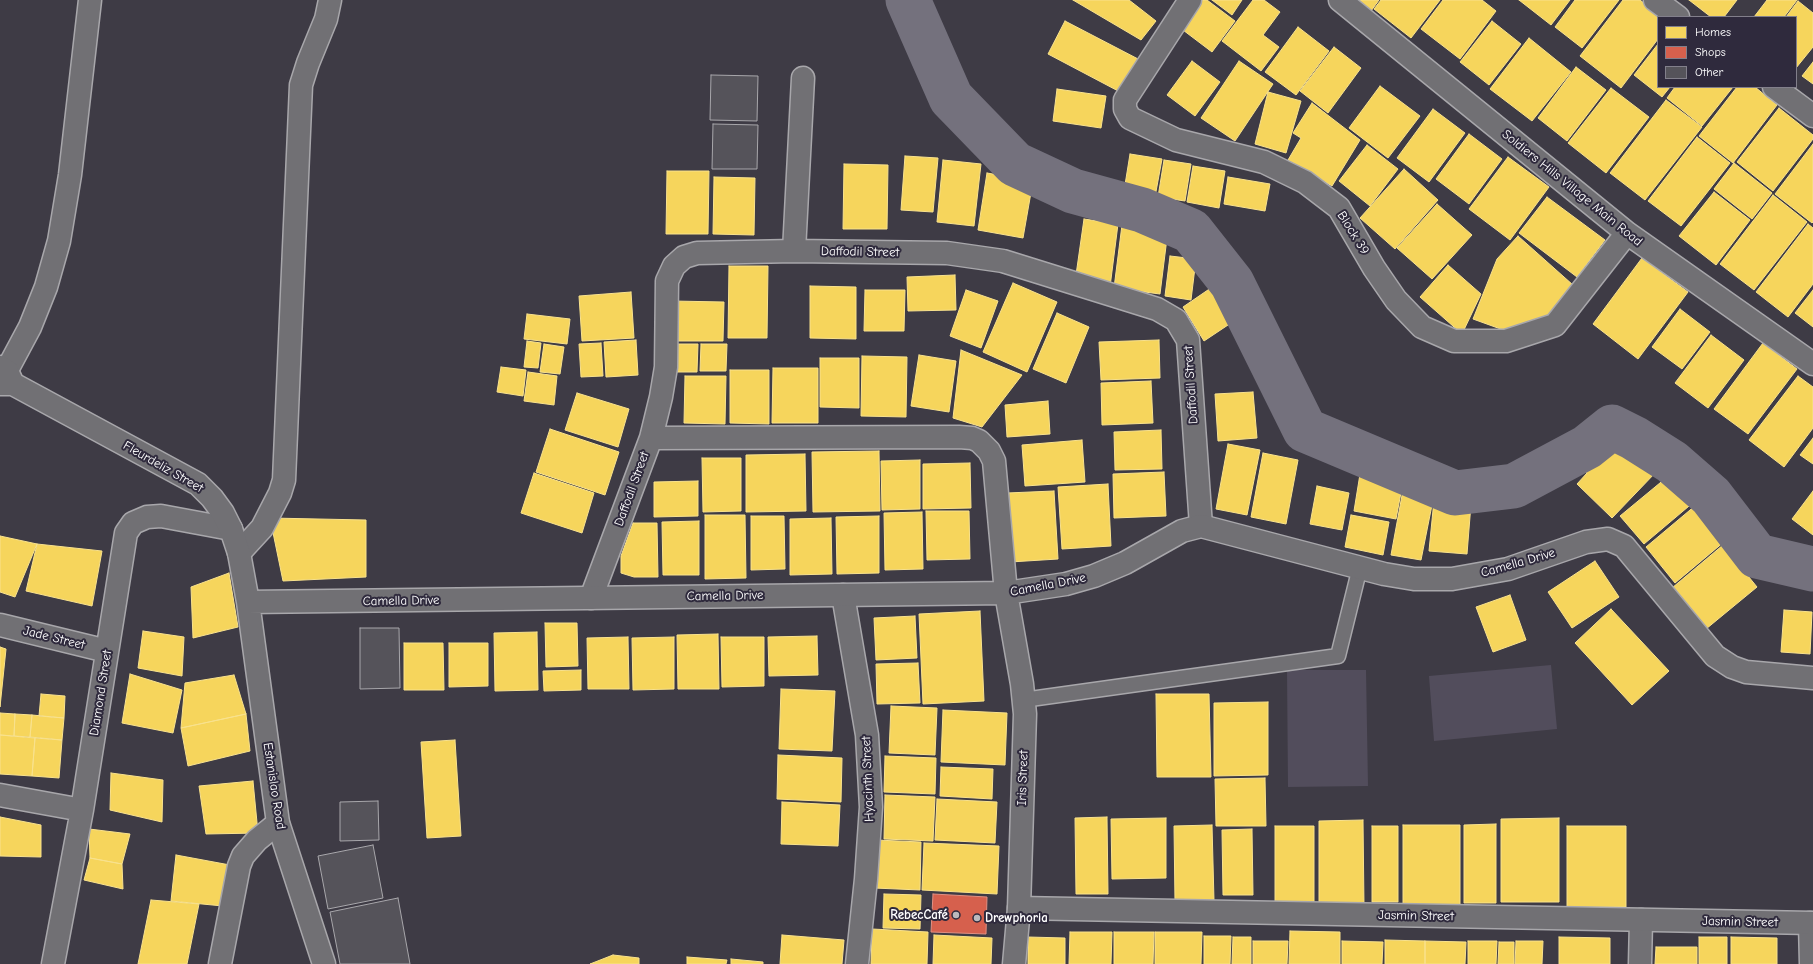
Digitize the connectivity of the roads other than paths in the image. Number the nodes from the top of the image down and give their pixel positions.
1 (90, 0) edge
2 (330, 0) edge
3 (1190, 0) edge
4 (1340, 0) edge
5 (1655, 0) edge
6 (1677, 16) edge
7 (803, 78) dead end
8 (1775, 88) edge
9 (1813, 116) edge
10 (1627, 233) junction
11 (794, 251) junction
12 (1813, 364) edge
13 (4, 378) edge
14 (651, 438) junction
15 (1202, 526) junction
16 (231, 529) junction
17 (239, 553) junction
18 (1360, 567) junction
19 (1006, 593) junction
20 (844, 595) junction
21 (591, 598) junction
22 (248, 602) junction
23 (0, 625) edge
24 (107, 651) junction
25 (1813, 678) edge
26 (1023, 700) junction
27 (0, 795) edge
28 (82, 810) junction
29 (278, 823) junction
30 (1019, 908) junction
31 (1641, 920) junction
32 (1812, 923) edge
33 (53, 964) edge
34 (220, 964) edge
35 (324, 964) edge
36 (857, 964) edge
37 (1014, 964) edge
38 (1640, 964) edge
39 (1811, 964) edge

1 - 13 street
2 - 17 street
3 - 10 street, Block 39
4 - 10 street, Soldiers Hills Village Main Road
5 - 6 street
7 - 11 street
8 - 9 street
10 - 12 street, Soldiers Hills Village Main Road
11 - 14 street, Daffodil Street
11 - 15 street, Daffodil Street
13 - 16 street, Fleurdeliz Street
14 - 19 street, Iris Street
14 - 21 street, Daffodil Street
15 - 18 street, Camella Drive
15 - 19 street, Camella Drive
16 - 17 street, Fleurdeliz Street
16 - 24 street, Diamond Street
17 - 22 street, Fleurdeliz Street
18 - 25 street, Camella Drive
18 - 26 lane
19 - 20 street, Camella Drive
19 - 26 street, Iris Street
20 - 21 street, Camella Drive
20 - 36 street, Hyacinth Street
21 - 22 street, Camella Drive
22 - 29 street, Estanislao Road
23 - 24 street, Jade Street
24 - 28 street, Diamond Street
26 - 30 street, Iris Street
27 - 28 street
28 - 33 street, Diamond Street
29 - 34 street
29 - 35 street, Estanislao Road
30 - 31 street, Jasmin Street
30 - 37 street, Iris Street
31 - 32 street, Jasmin Street
31 - 38 street
32 - 39 street

